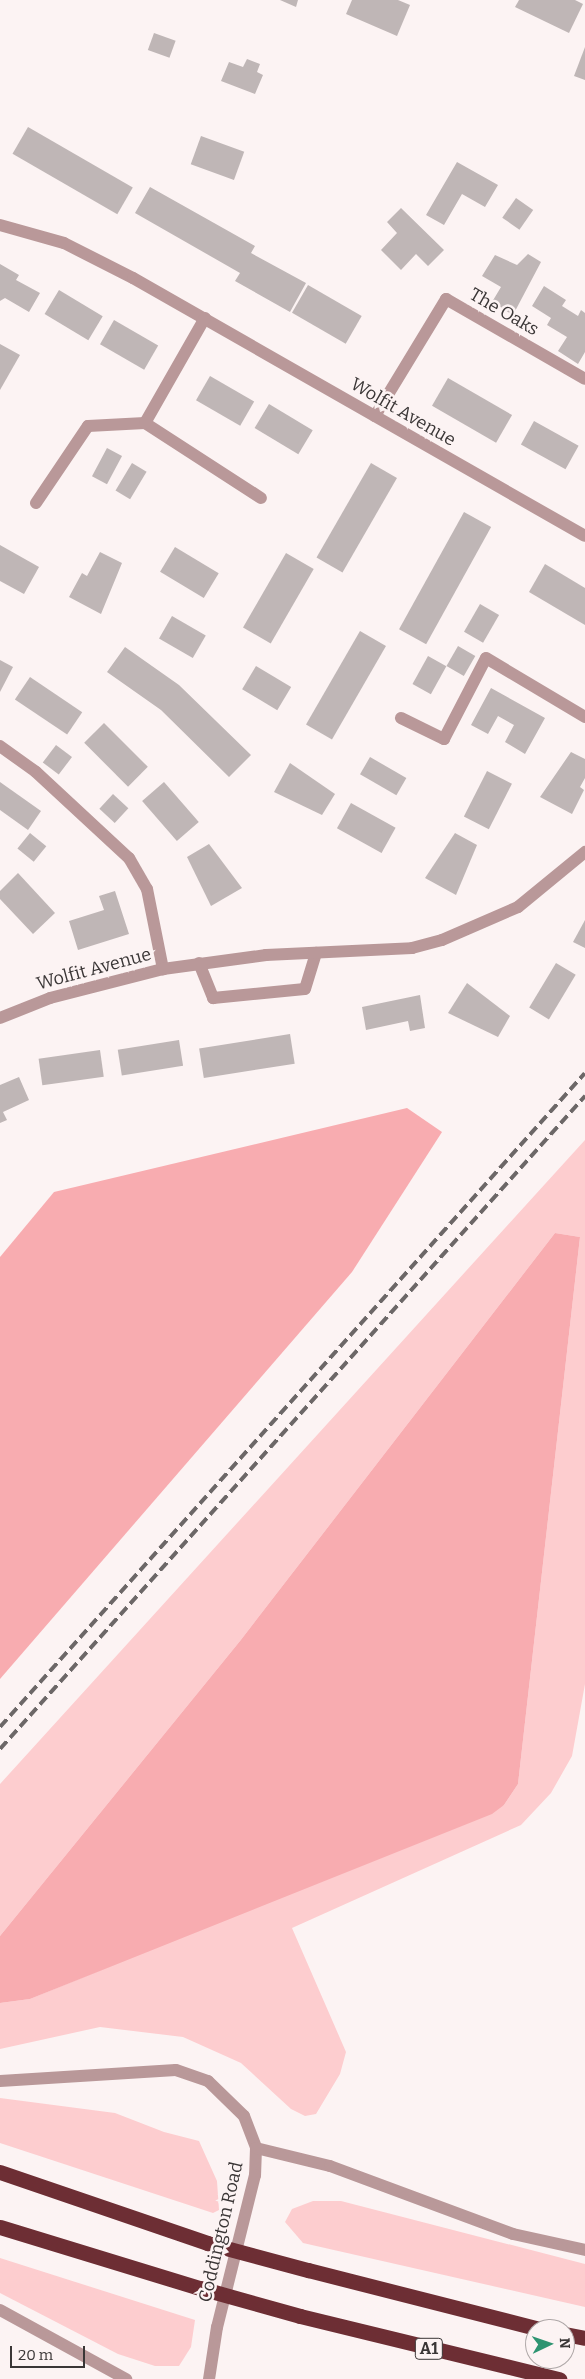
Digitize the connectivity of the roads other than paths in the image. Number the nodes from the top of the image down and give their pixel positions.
1 (0, 226) edge
2 (205, 318) junction
3 (585, 379) edge
4 (375, 416) junction
5 (145, 423) junction
6 (261, 498) dead end
7 (36, 503) dead end
8 (585, 536) edge
9 (585, 717) edge
10 (401, 718) dead end
11 (0, 746) edge
12 (585, 852) edge
13 (316, 953) junction
14 (199, 963) junction
15 (163, 969) junction
16 (0, 1018) edge
17 (0, 2081) edge
18 (256, 2148) junction
19 (0, 2172) edge
20 (0, 2227) edge
21 (585, 2250) edge
22 (0, 2310) edge
23 (525, 2325) edge
24 (126, 2379) edge
25 (209, 2379) edge
26 (559, 2379) edge

1 - 2 street, Wolfit Avenue
2 - 4 street, Wolfit Avenue
2 - 5 street
3 - 4 street, The Oaks
4 - 8 street, Wolfit Avenue
5 - 6 street
5 - 7 street
9 - 10 street
11 - 15 street
12 - 13 street, Wolfit Avenue
13 - 14 street, Wolfit Avenue
13 - 14 street
14 - 15 street, Wolfit Avenue
15 - 16 street, Wolfit Avenue
17 - 18 street, Coddington Road
18 - 21 street
18 - 25 street, Coddington Road
19 - 23 highway, bridge
20 - 26 highway, A1, bridge
22 - 24 street

